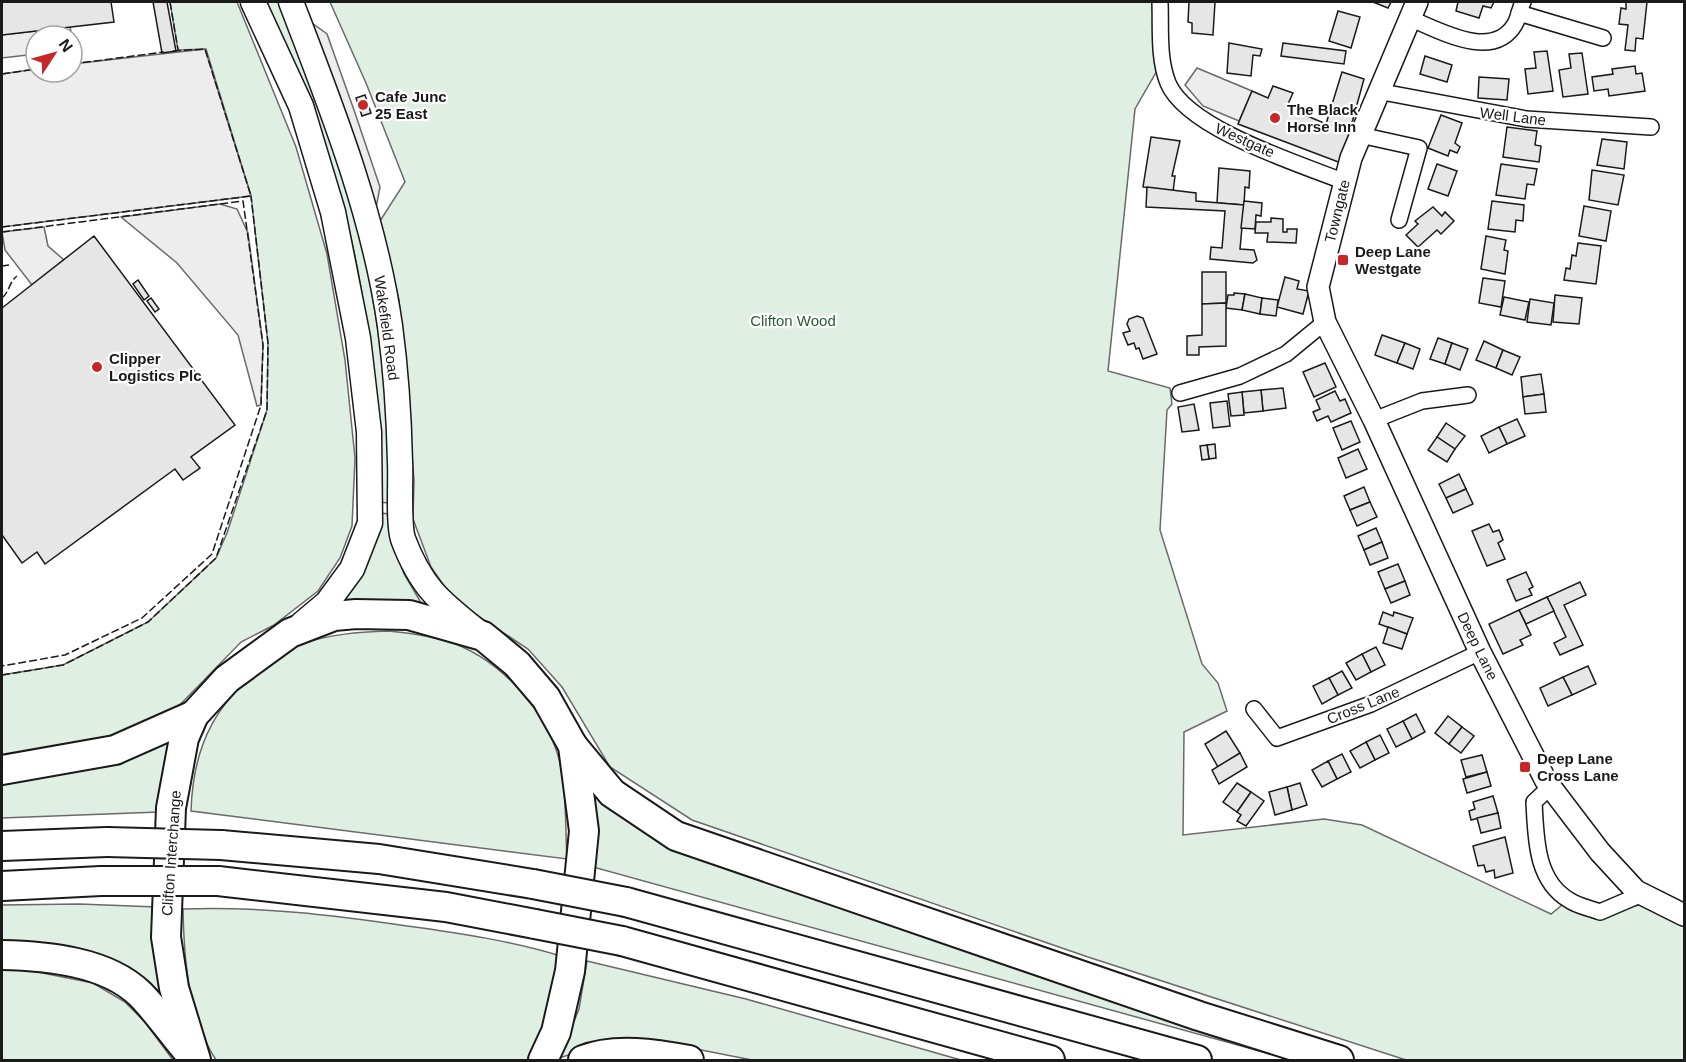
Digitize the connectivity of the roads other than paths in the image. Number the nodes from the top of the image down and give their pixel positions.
1 (253, 2) edge
2 (291, 2) edge
3 (1160, 2) edge
4 (1521, 7) edge
5 (1413, 10) edge
6 (1603, 38) dead end
7 (1377, 91) junction
8 (1651, 127) dead end
9 (1360, 135) junction
10 (1345, 182) junction
11 (1399, 220) dead end
12 (1325, 322) junction
13 (1180, 393) dead end
14 (1468, 395) dead end
15 (1374, 420) junction
16 (290, 633) junction
17 (483, 636) junction
18 (1480, 651) junction
19 (1254, 709) dead end
20 (194, 715) junction
21 (573, 746) junction
22 (2, 770) edge
23 (1550, 787) junction
24 (2, 846) edge
25 (2, 886) edge
26 (1642, 894) junction
27 (1684, 915) edge
28 (2, 955) edge
29 (196, 1060) edge
30 (543, 1060) edge
31 (583, 1060) edge
32 (689, 1060) edge
33 (1050, 1060) edge
34 (1197, 1060) edge
35 (1339, 1060) edge

1 - 16 main road, Wakefield Road
2 - 17 main road, Wakefield Road
3 - 10 street, Westgate
4 - 5 street
4 - 6 street
5 - 7 street, Towngate
7 - 8 street, Well Lane
7 - 9 street, Towngate
9 - 10 street, Towngate
9 - 11 street
10 - 12 street, Towngate
12 - 13 street
12 - 15 street, Towngate
14 - 15 street
15 - 18 street, Deep Lane
16 - 17 highway, Clifton Interchange
16 - 20 highway, Clifton Interchange
17 - 21 highway, Clifton Interchange
18 - 19 street, Cross Lane
18 - 23 street, Deep Lane
20 - 22 highway
20 - 29 highway, Clifton Interchange
21 - 30 highway, Clifton Interchange
21 - 35 highway
23 - 26 street, Deep Lane
23 - 26 street
24 - 34 highway, bridge
25 - 33 highway, bridge
26 - 27 street, Deep Lane
28 - 29 highway
31 - 32 highway

